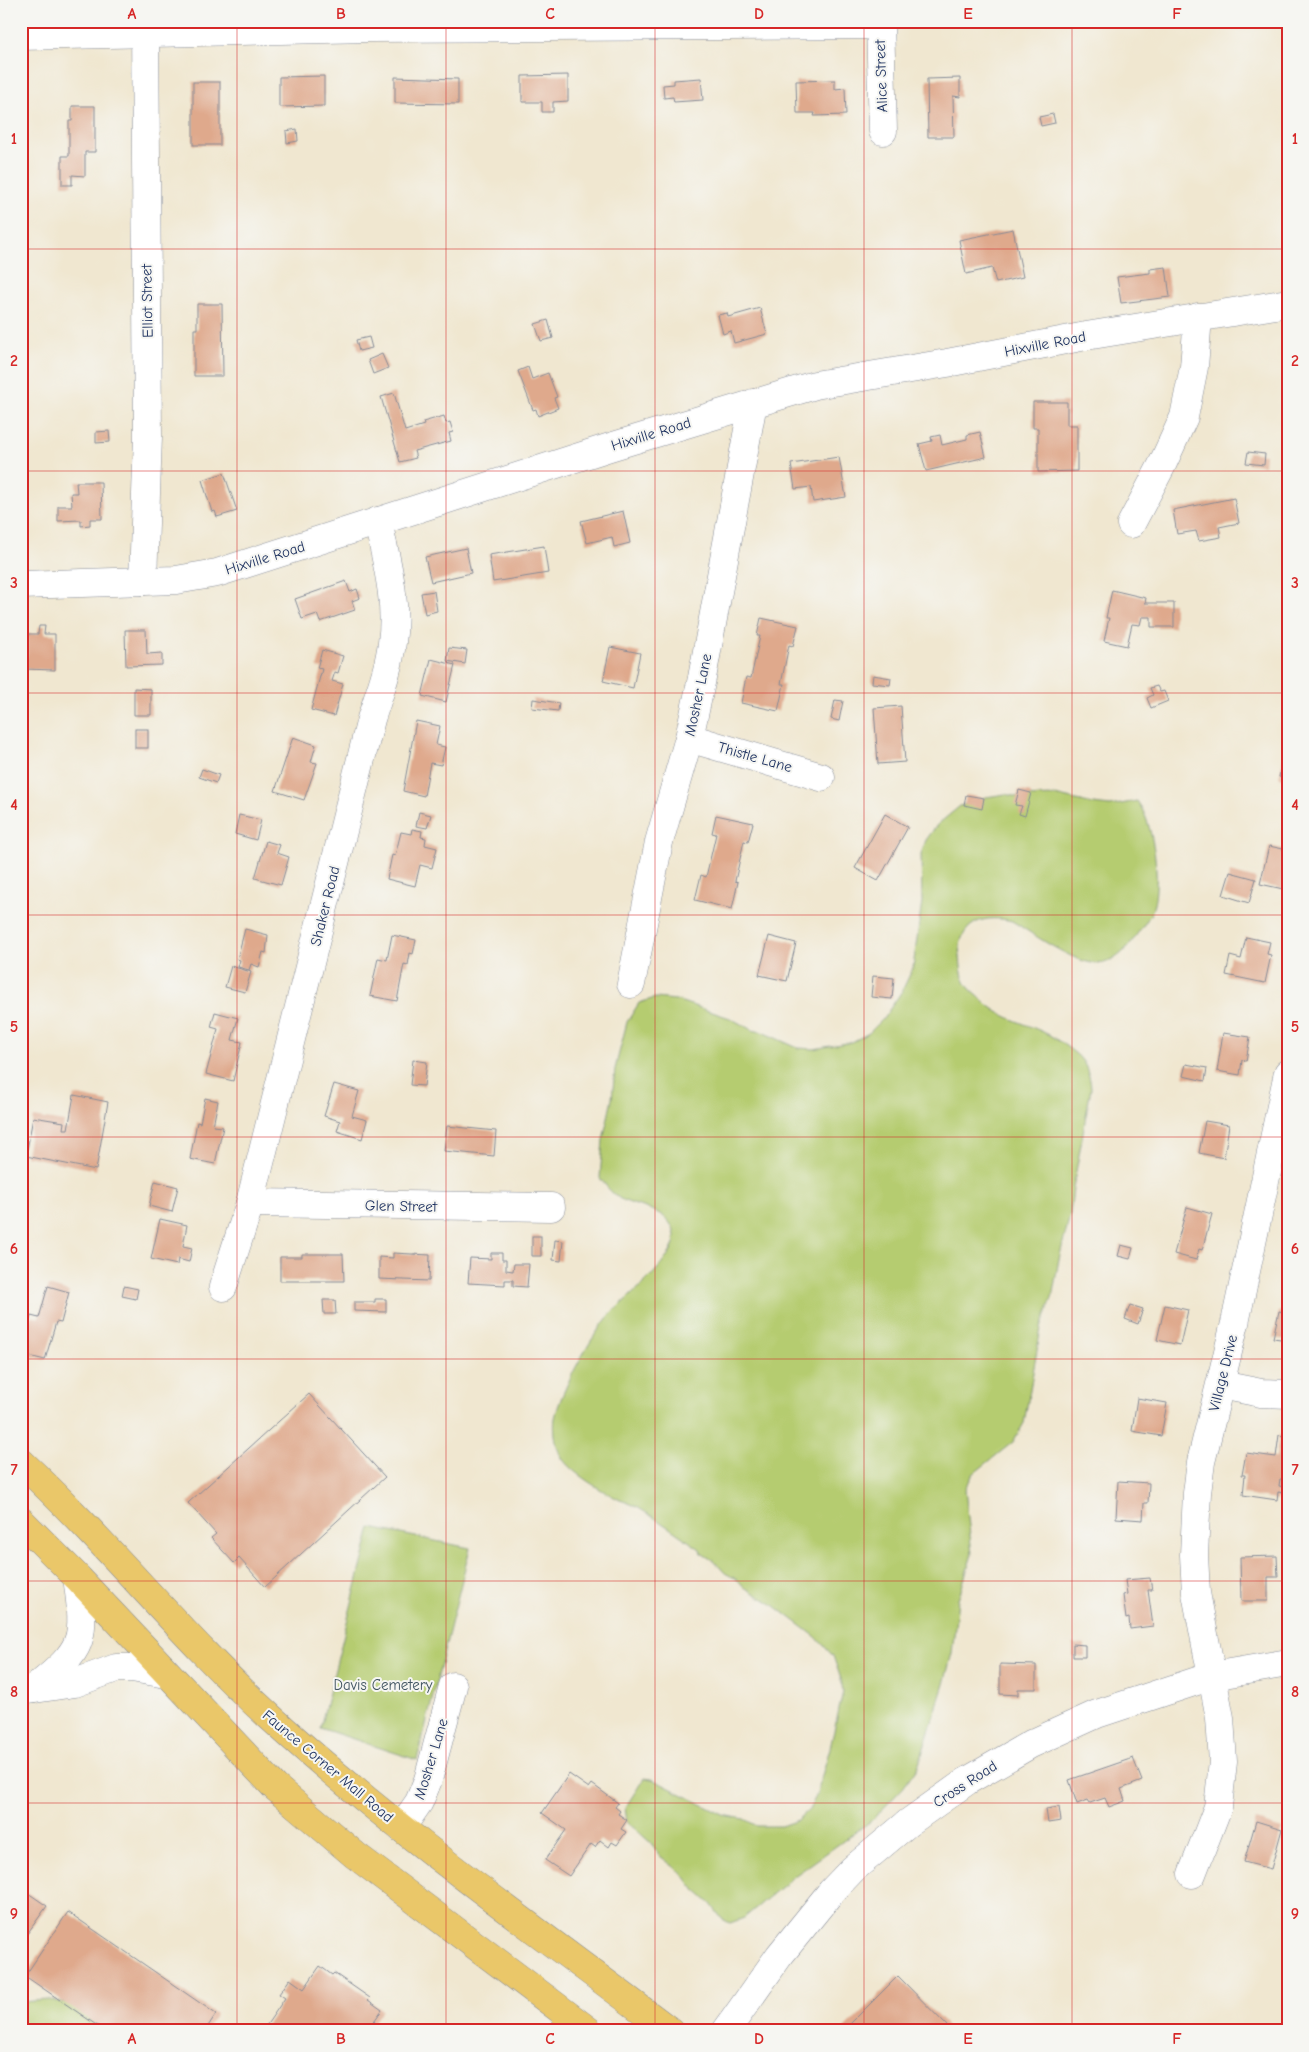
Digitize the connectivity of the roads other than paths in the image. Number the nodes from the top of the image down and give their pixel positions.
1 (880, 23) edge
2 (369, 24) edge
3 (607, 24) edge
4 (145, 27) edge
5 (21, 36) edge
6 (883, 131) dead end
7 (1288, 303) edge
8 (1198, 318) junction
9 (753, 403) junction
10 (378, 521) junction
11 (1131, 524) dead end
12 (143, 581) junction
13 (21, 585) edge
14 (689, 738) junction
15 (821, 777) dead end
16 (631, 984) dead end
17 (1288, 1073) edge
18 (250, 1204) junction
19 (551, 1207) dead end
20 (223, 1287) dead end
21 (1221, 1384) junction
22 (1288, 1394) edge
23 (21, 1462) edge
24 (21, 1521) edge
25 (77, 1577) junction
26 (1288, 1663) edge
27 (166, 1674) junction
28 (1212, 1676) junction
29 (453, 1686) dead end
30 (27, 1691) edge
31 (401, 1828) junction
32 (1192, 1874) dead end
33 (589, 2031) edge
34 (670, 2031) edge
35 (726, 2031) edge

1 - 3 street
1 - 6 street, Alice Street
2 - 3 street
2 - 4 street
4 - 5 street
4 - 12 street, Elliot Street
7 - 8 street, Hixville Road
8 - 9 street, Hixville Road
8 - 11 street
9 - 10 street, Hixville Road
9 - 14 street, Mosher Lane
10 - 12 street, Hixville Road
10 - 18 street, Shaker Road
12 - 13 street, Hixville Road
14 - 15 street, Thistle Lane
14 - 16 street, Mosher Lane
17 - 21 street, Village Drive
18 - 19 street, Glen Street
18 - 20 street, Shaker Road
21 - 22 street
21 - 28 street, Village Drive
23 - 31 main road, Faunce Corner Mall Road
24 - 25 main road
25 - 27 main road
25 - 30 street
26 - 28 street, Cross Road
27 - 30 street
27 - 33 main road
28 - 32 street, Village Drive
28 - 35 street, Cross Road
29 - 31 street, Mosher Lane
31 - 34 main road, Faunce Corner Mall Road

